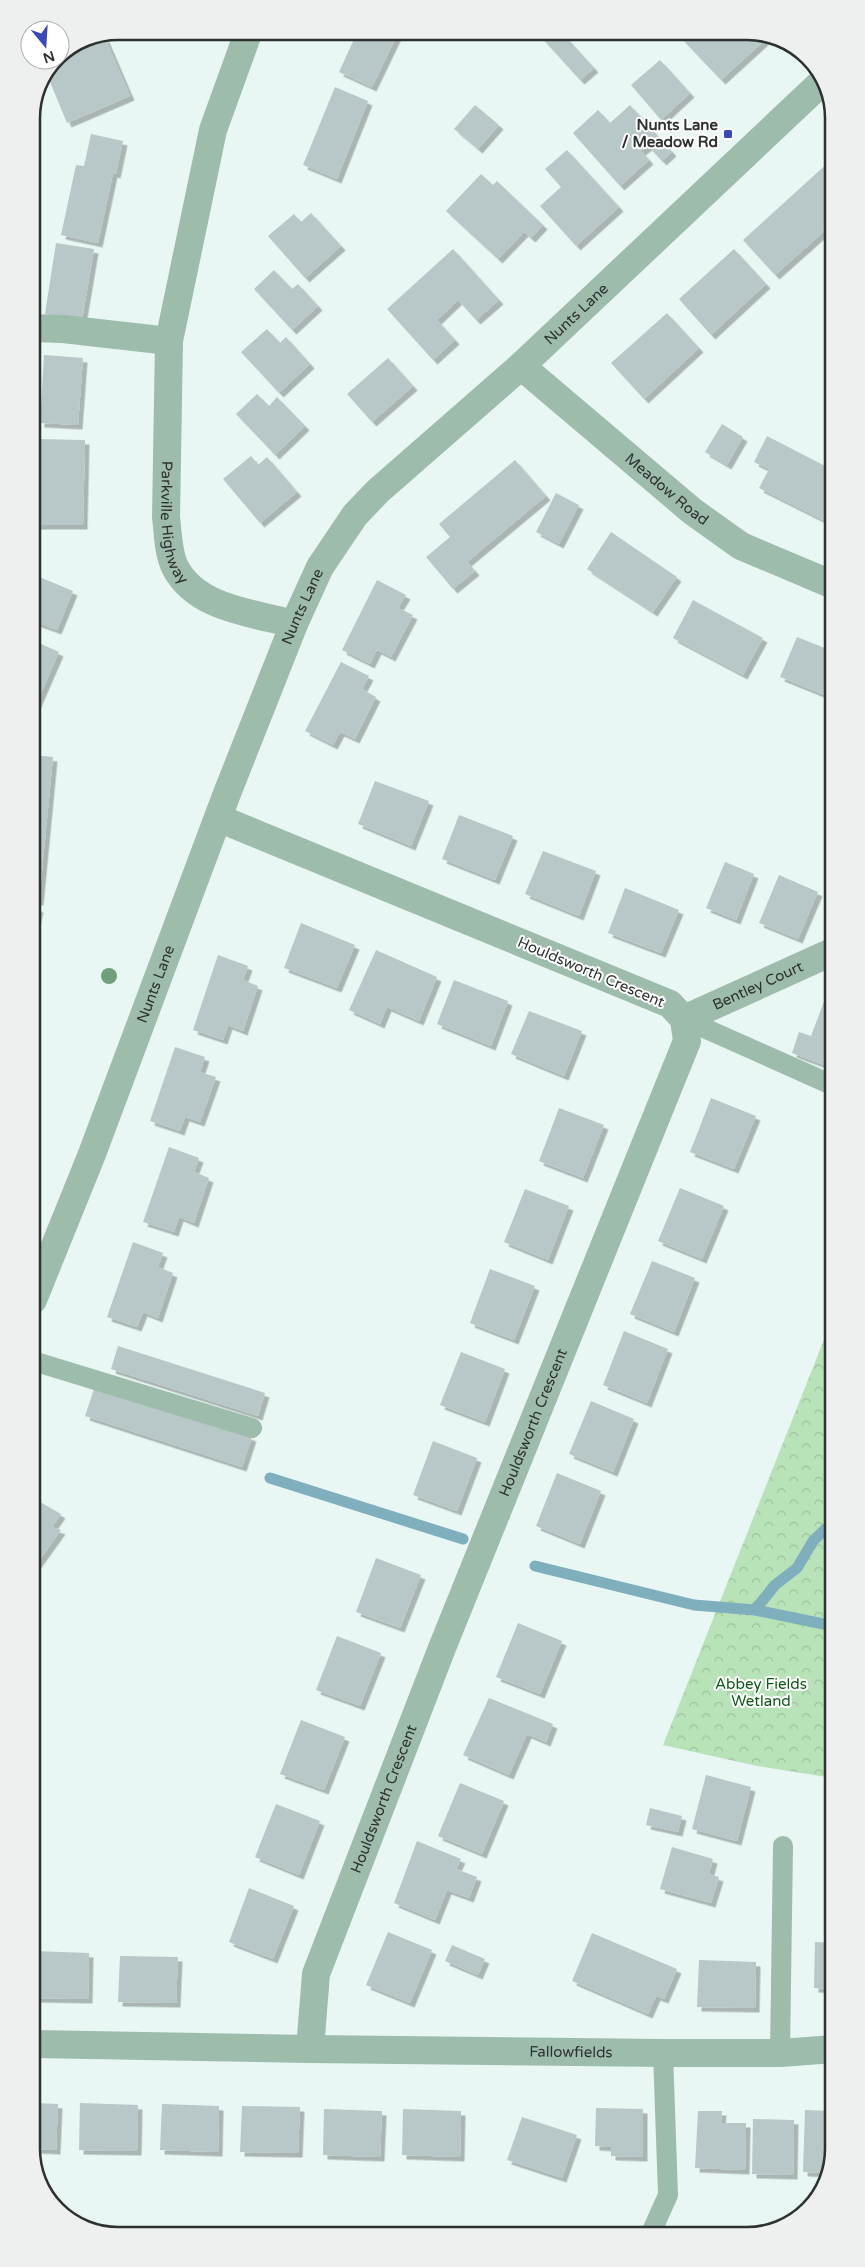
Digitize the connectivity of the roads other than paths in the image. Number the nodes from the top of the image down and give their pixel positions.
1 (246, 40) edge
2 (818, 86) edge
3 (40, 328) edge
4 (168, 341) junction
5 (521, 366) junction
6 (825, 582) edge
7 (294, 624) junction
8 (218, 818) junction
9 (825, 955) edge
10 (684, 1019) junction
11 (825, 1082) edge
12 (40, 1282) edge
13 (40, 1364) edge
14 (252, 1428) dead end
15 (783, 1846) dead end
16 (40, 2044) edge
17 (310, 2049) junction
18 (825, 2050) edge
19 (664, 2053) junction
20 (780, 2053) junction
21 (654, 2227) edge

1 - 4 street, Parkville Highway
2 - 5 street, Nunts Lane
3 - 4 street
4 - 7 street, Parkville Highway
5 - 6 street, Meadow Road
5 - 7 street, Nunts Lane
7 - 8 street, Nunts Lane
8 - 10 street, Houldsworth Crescent
8 - 12 street, Nunts Lane
9 - 10 street, Bentley Court
10 - 11 lane
10 - 17 street, Houldsworth Crescent
13 - 14 lane
15 - 20 lane
16 - 17 street
17 - 19 street, Fallowfields
18 - 20 street, Fallowfields
19 - 20 street, Fallowfields
19 - 21 lane

